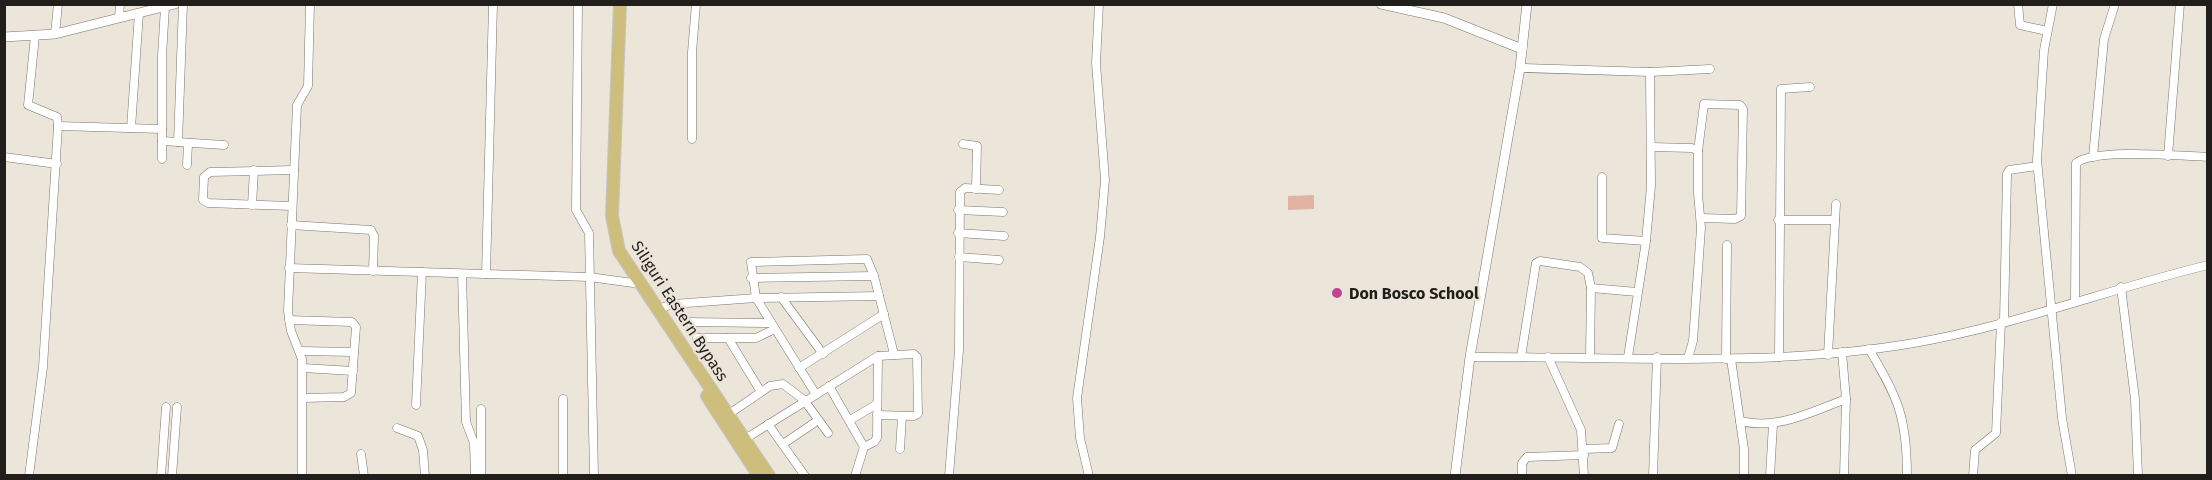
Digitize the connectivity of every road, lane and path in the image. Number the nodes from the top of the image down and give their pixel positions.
1 (58, 4) edge
2 (120, 4) edge
3 (183, 4) edge
4 (310, 4) edge
5 (493, 4) edge
6 (578, 4) edge
7 (613, 4) edge
8 (620, 4) edge
9 (696, 4) edge
10 (1099, 4) edge
11 (1381, 4) edge
12 (1527, 4) edge
13 (2018, 4) edge
14 (2053, 4) edge
15 (2115, 4) edge
16 (2180, 4) edge
17 (170, 6) edge
18 (137, 10) edge
19 (119, 18) junction
20 (2047, 31) junction
21 (55, 33) junction
22 (34, 36) junction
23 (4, 37) edge
24 (1522, 49) junction
25 (1520, 68) junction
26 (1710, 69) dead end
27 (1650, 72) junction
28 (1810, 87) dead end
29 (58, 126) junction
30 (131, 128) junction
31 (162, 129) junction
32 (692, 139) dead end
33 (162, 141) junction
34 (178, 142) junction
35 (188, 143) junction
36 (963, 144) dead end
37 (224, 145) dead end
38 (1651, 147) junction
39 (1698, 152) junction
40 (2168, 156) junction
41 (2208, 156) edge
42 (4, 157) edge
43 (2093, 157) junction
44 (162, 159) dead end
45 (57, 164) junction
46 (187, 165) dead end
47 (2037, 166) junction
48 (254, 170) junction
49 (294, 170) junction
50 (1602, 177) dead end
51 (976, 189) junction
52 (999, 190) dead end
53 (1836, 204) dead end
54 (252, 205) junction
55 (292, 206) junction
56 (958, 210) junction
57 (1003, 212) dead end
58 (1702, 218) junction
59 (1778, 220) junction
60 (1835, 220) junction
61 (291, 225) junction
62 (958, 233) junction
63 (1004, 236) dead end
64 (1646, 241) junction
65 (1727, 245) dead end
66 (959, 257) junction
67 (999, 260) dead end
68 (2208, 265) edge
69 (289, 268) junction
70 (373, 271) junction
71 (422, 272) junction
72 (462, 274) junction
73 (486, 274) junction
74 (874, 276) junction
75 (589, 277) junction
76 (751, 278) junction
77 (633, 283) junction
78 (2121, 287) junction
79 (1591, 288) junction
80 (1637, 292) junction
81 (879, 296) junction
82 (781, 297) junction
83 (756, 298) junction
84 (2075, 301) junction
85 (2052, 308) junction
86 (658, 309) junction
87 (884, 315) junction
88 (289, 320) junction
89 (687, 322) dead end
90 (2002, 322) junction
91 (773, 326) junction
92 (697, 338) dead end
93 (728, 338) junction
94 (1869, 349) junction
95 (300, 351) junction
96 (354, 352) junction
97 (1842, 352) junction
98 (823, 354) junction
99 (894, 354) junction
100 (1828, 355) junction
101 (878, 356) junction
102 (1590, 356) junction
103 (1470, 357) junction
104 (1521, 357) junction
105 (1548, 357) junction
106 (1628, 357) junction
107 (1655, 357) junction
108 (1779, 357) junction
109 (1688, 358) junction
110 (1729, 359) junction
111 (303, 368) junction
112 (799, 368) junction
113 (353, 370) junction
114 (829, 386) junction
115 (761, 392) junction
116 (1651, 392) dead end
117 (816, 393) junction
118 (303, 399) junction
119 (563, 399) dead end
120 (1846, 399) junction
121 (804, 400) junction
122 (877, 404) junction
123 (416, 405) dead end
124 (177, 406) dead end
125 (166, 408) dead end
126 (482, 409) dead end
127 (729, 414) junction
128 (877, 416) junction
129 (902, 416) junction
130 (850, 420) junction
131 (1740, 421) junction
132 (813, 423) dead end
133 (768, 424) junction
134 (1619, 424) dead end
135 (1773, 424) junction
136 (397, 428) dead end
137 (828, 433) dead end
138 (745, 439) junction
139 (783, 444) junction
140 (864, 447) junction
141 (900, 449) dead end
142 (1584, 452) junction
143 (361, 454) dead end
144 (28, 476) edge
145 (160, 476) edge
146 (172, 476) edge
147 (302, 476) edge
148 (364, 476) edge
149 (425, 476) edge
150 (475, 476) edge
151 (482, 476) edge
152 (563, 476) edge
153 (594, 476) edge
154 (759, 476) edge
155 (769, 476) edge
156 (805, 476) edge
157 (855, 476) edge
158 (949, 476) edge
159 (1089, 476) edge
160 (1455, 476) edge
161 (1522, 476) edge
162 (1584, 476) edge
163 (1653, 476) edge
164 (1744, 476) edge
165 (1770, 476) edge
166 (1844, 476) edge
167 (1907, 476) edge
168 (1973, 476) edge
169 (2072, 476) edge
170 (2138, 476) edge

1 - 21 street
2 - 19 street
3 - 34 street
4 - 49 street
5 - 73 street
6 - 75 street
7 - 77 main road, Siliguri Eastern Bypass
8 - 86 main road, Siliguri Eastern Bypass
9 - 32 street
10 - 159 street
11 - 24 street
12 - 24 street
13 - 20 street
14 - 20 street
15 - 43 street
16 - 40 street
17 - 18 street
17 - 31 street
18 - 19 street
18 - 30 street
19 - 21 street
20 - 47 street
21 - 22 street
22 - 23 street
22 - 29 street
24 - 25 street
25 - 27 street
25 - 103 street
26 - 27 street
27 - 38 street
28 - 59 street
29 - 30 street
29 - 45 street
30 - 31 street
31 - 33 street
33 - 34 street
33 - 44 street
34 - 35 street
35 - 37 street
35 - 46 street
36 - 51 street
38 - 39 street
38 - 64 street
39 - 58 street
39 - 58 street
40 - 41 street
40 - 43 street
42 - 45 street
43 - 84 street
45 - 144 street
47 - 85 street
47 - 90 street
48 - 49 street
48 - 54 street
48 - 54 street
49 - 55 street
50 - 64 street
51 - 52 street
51 - 56 street
53 - 60 street
54 - 55 street
55 - 61 street
56 - 57 street
56 - 62 street
58 - 109 street
59 - 60 street
59 - 108 street
60 - 100 street
61 - 69 street
61 - 70 street
62 - 63 street
62 - 66 street
64 - 80 street
65 - 110 street
66 - 67 street
66 - 158 street
68 - 78 street
69 - 70 street
69 - 88 street
70 - 71 street
71 - 72 street
71 - 123 street
72 - 73 street
72 - 150 street
73 - 75 street
74 - 76 street
74 - 76 street
74 - 81 street
75 - 77 street
75 - 153 street
76 - 83 street
77 - 154 main road, Siliguri Eastern Bypass
78 - 84 street
78 - 170 street
79 - 80 street
79 - 102 street
79 - 104 street
80 - 106 street
81 - 82 street
81 - 87 street
82 - 83 street
82 - 98 street
83 - 86 street
83 - 91 street
84 - 85 street
85 - 90 street
85 - 169 street
86 - 127 main road, Siliguri Eastern Bypass
87 - 98 street
87 - 99 street
88 - 95 street
88 - 96 street
89 - 91 street
90 - 94 street
90 - 168 street
91 - 93 street
91 - 112 street
92 - 93 street
93 - 115 street
94 - 97 street
94 - 167 street
95 - 96 street
95 - 111 street
96 - 113 street
97 - 100 street
97 - 120 street
98 - 112 street
99 - 101 street
99 - 129 street
100 - 108 street
101 - 114 street
101 - 122 street
102 - 105 street
102 - 106 street
103 - 104 street
103 - 160 street
104 - 105 street
105 - 142 street
106 - 107 street
107 - 109 street
107 - 116 street
107 - 163 street
108 - 110 street
109 - 110 street
110 - 131 street
111 - 113 street
111 - 118 street
112 - 117 street
113 - 118 street
114 - 117 street
114 - 130 street
115 - 121 street
115 - 127 street
117 - 121 street
118 - 147 street
119 - 152 street
120 - 135 street
120 - 166 street
121 - 133 street
121 - 137 street
122 - 128 street
122 - 130 street
124 - 146 street
125 - 145 street
126 - 151 street
127 - 138 main road, Siliguri Eastern Bypass
128 - 129 street
128 - 140 street
129 - 141 street
130 - 140 street
131 - 135 street
131 - 164 street
132 - 139 street
133 - 138 street
133 - 139 street
134 - 142 street
135 - 165 street
136 - 149 street
138 - 155 main road, Siliguri Eastern Bypass
139 - 156 street
140 - 157 street
142 - 161 street
142 - 162 street
143 - 148 street

